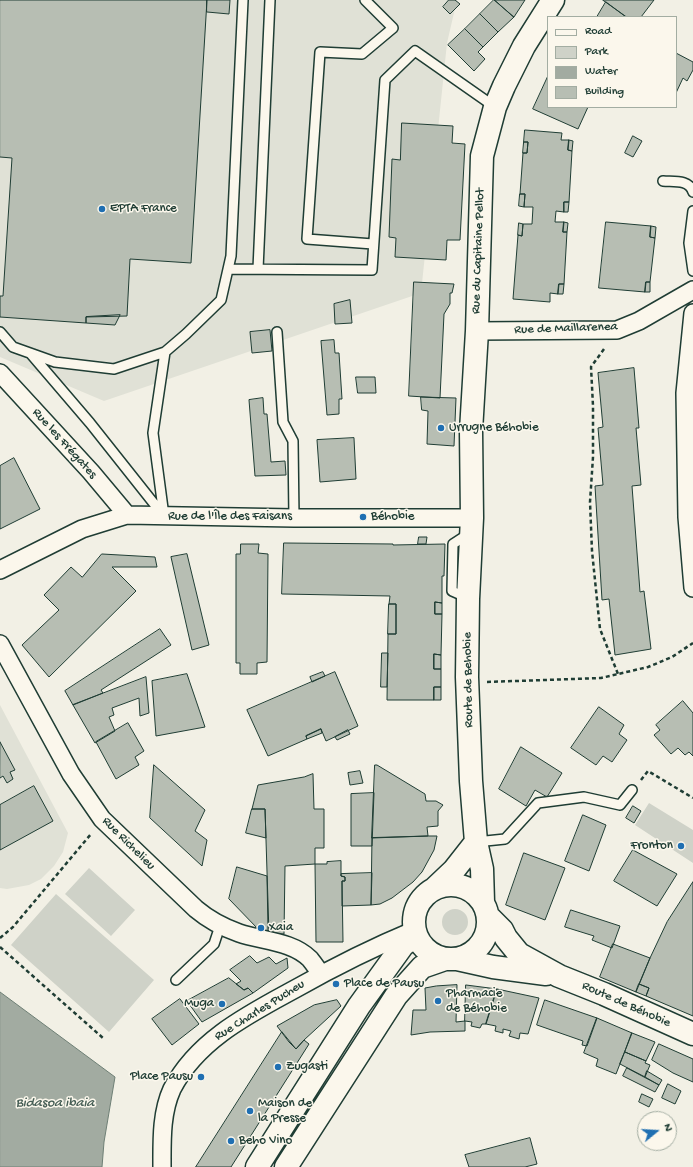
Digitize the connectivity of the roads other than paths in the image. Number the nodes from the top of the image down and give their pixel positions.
1 (243, 0) edge
2 (270, 0) edge
3 (365, 0) edge
4 (553, 0) edge
5 (495, 107) junction
6 (663, 181) dead end
7 (693, 192) edge
8 (693, 211) edge
9 (373, 244) junction
10 (228, 268) junction
11 (258, 269) junction
12 (693, 271) edge
13 (693, 290) edge
14 (693, 313) edge
15 (476, 331) junction
16 (0, 332) edge
17 (277, 332) dead end
18 (165, 352) junction
19 (31, 354) junction
20 (0, 373) edge
21 (127, 515) junction
22 (164, 516) junction
23 (294, 518) junction
24 (472, 525) junction
25 (0, 570) edge
26 (693, 588) edge
27 (0, 644) edge
28 (632, 790) road end
29 (476, 842) junction
30 (435, 888) junction
31 (485, 909) junction
32 (214, 923) junction
33 (415, 933) junction
34 (451, 959) junction
35 (321, 974) junction
36 (559, 976) junction
37 (176, 980) dead end
38 (693, 1034) edge
39 (162, 1167) edge
40 (258, 1167) edge
41 (286, 1167) edge

1 - 10 lane
2 - 11 lane
3 - 9 lane
4 - 5 main road, Rue du Capitaine Pellot
5 - 9 lane
5 - 15 main road, Rue du Capitaine Pellot
6 - 7 lane
8 - 12 lane
9 - 11 lane
10 - 11 lane
10 - 18 lane
13 - 15 street, Rue de Maillarenea
14 - 26 street
15 - 24 main road, Rue du Capitaine Pellot
16 - 19 lane
17 - 23 lane
18 - 19 lane
18 - 22 lane
19 - 22 lane
20 - 21 street, Rue les Frégates
21 - 22 street, Rue de l'Île des Faisans
21 - 25 street, Rue de l'Île des Faisans
22 - 23 street, Rue de l'Île des Faisans
23 - 24 street, Rue de l'Île des Faisans
24 - 29 main road, Route de Behobie
27 - 32 street, Rue Richelieu
28 - 29 lane
29 - 30 main road
29 - 31 main road, Route de Behobie
30 - 31 main road
30 - 33 main road
31 - 34 main road
31 - 36 main road, Route de Béhobie
32 - 35 street, Rue Richelieu
32 - 37 lane
33 - 34 main road
33 - 35 street, Rue Charles Pucheu
33 - 40 main road
34 - 36 main road, Route de Béhobie
34 - 41 main road
35 - 39 street, Rue Charles Pucheu
36 - 38 main road, Route de Béhobie

